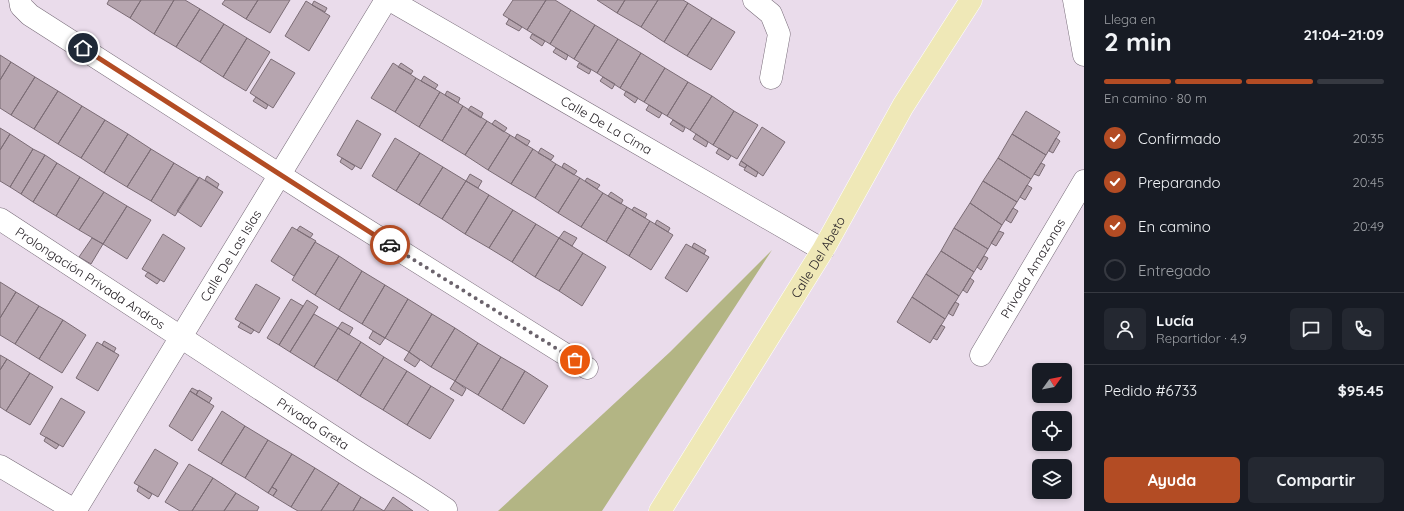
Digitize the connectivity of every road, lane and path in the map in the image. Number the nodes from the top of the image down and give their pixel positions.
1 (20, 0) edge
2 (386, 0) edge
3 (390, 0) edge
4 (754, 0) edge
5 (971, 0) edge
6 (1074, 0) edge
7 (1084, 55) edge
8 (771, 78) dead end
9 (280, 174) junction
10 (1084, 181) edge
11 (0, 219) edge
12 (823, 250) junction
13 (181, 336) junction
14 (981, 355) dead end
15 (587, 368) dead end
16 (0, 466) edge
17 (446, 509) dead end
18 (75, 511) edge
19 (660, 511) edge

1 - 9 street
2 - 9 street, Calle De Las Islas
3 - 12 street, Calle De La Cima
4 - 8 street
5 - 12 main road, Calle Del Abeto
6 - 7 street
9 - 13 street, Calle De Las Islas
9 - 15 street
10 - 14 street, Privada Amazonas
11 - 13 street, Prolongación Privada Andros
12 - 19 main road, Calle Del Abeto
13 - 17 street, Privada Greta
13 - 18 street, Calle De Las Islas
16 - 18 street

